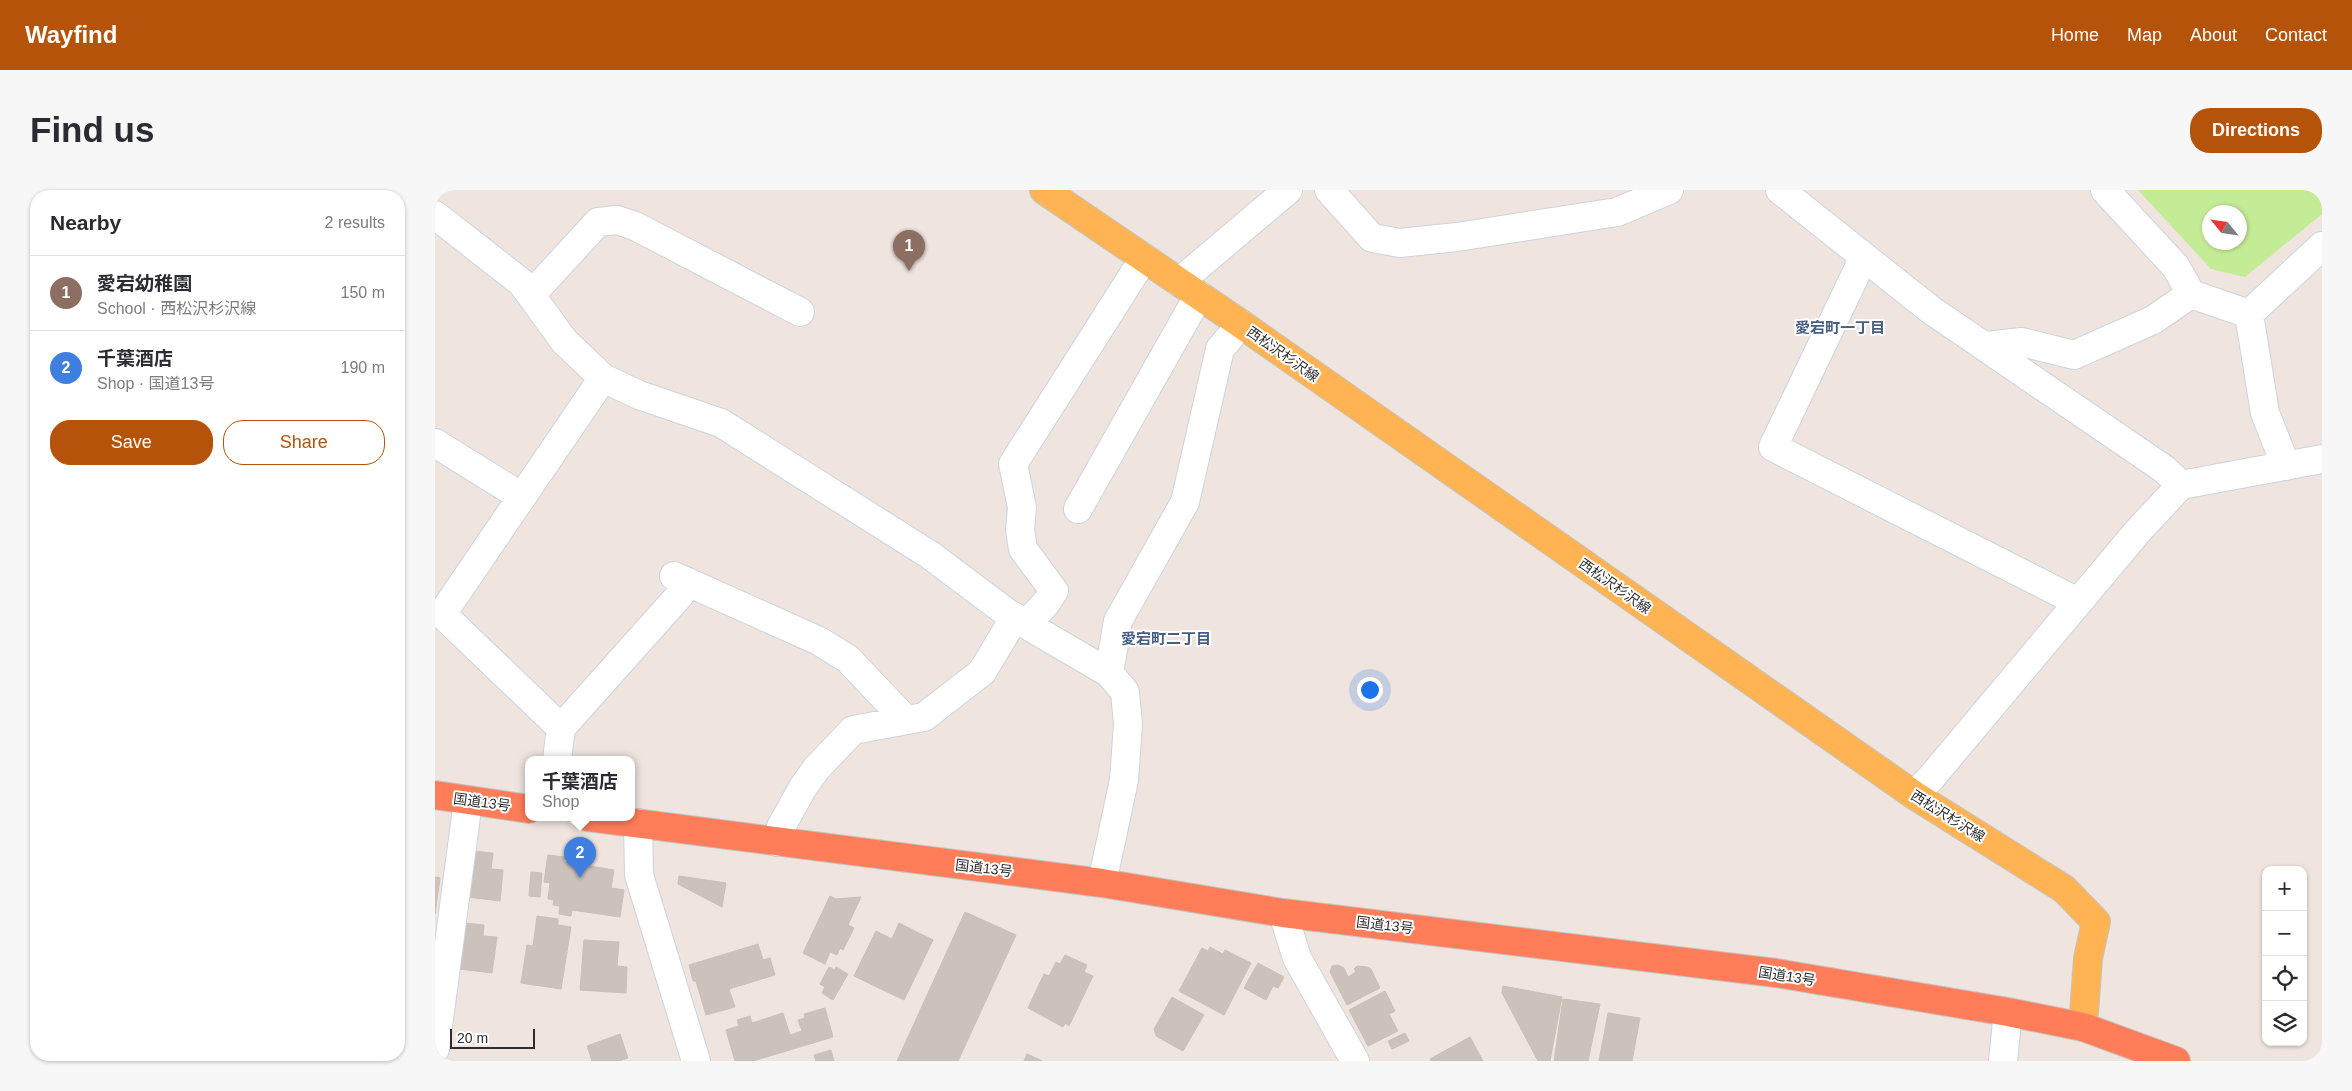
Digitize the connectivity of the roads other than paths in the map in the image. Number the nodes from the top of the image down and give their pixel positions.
1 (1044, 190) edge
2 (1288, 190) edge
3 (1329, 190) edge
4 (1669, 190) edge
5 (1779, 190) edge
6 (2105, 190) edge
7 (435, 215) edge
8 (2322, 246) edge
9 (1864, 257) junction
10 (1144, 258) junction
11 (1189, 288) junction
12 (2191, 294) junction
13 (531, 295) junction
14 (800, 312) dead end
15 (2249, 314) junction
16 (1241, 324) junction
17 (1987, 346) junction
18 (603, 378) junction
19 (435, 443) edge
20 (2322, 460) edge
21 (2286, 466) junction
22 (2181, 485) junction
23 (522, 497) junction
24 (1078, 509) dead end
25 (2079, 602) junction
26 (1021, 621) junction
27 (1109, 673) junction
28 (905, 719) junction
29 (561, 728) junction
30 (557, 756) edge
31 (435, 795) edge
32 (1914, 795) junction
33 (468, 801) junction
34 (525, 808) edge
35 (617, 821) edge
36 (638, 824) junction
37 (777, 842) junction
38 (1102, 883) junction
39 (1283, 913) junction
40 (2008, 1012) junction
41 (2083, 1027) junction
42 (435, 1049) edge
43 (696, 1061) edge
44 (1355, 1061) edge
45 (2003, 1061) edge
46 (2177, 1061) edge

1 - 10 main road, 西松沢杉沢線
2 - 11 street
3 - 4 street
5 - 9 street
6 - 12 street
7 - 13 street
8 - 15 street
9 - 17 street
9 - 25 street
10 - 11 main road, 西松沢杉沢線
10 - 26 street
11 - 16 main road, 西松沢杉沢線
11 - 24 street
12 - 15 street
12 - 17 street
13 - 14 street
13 - 18 street
15 - 21 street
16 - 27 street
16 - 32 main road, 西松沢杉沢線
17 - 22 street
18 - 23 street
18 - 26 street
19 - 23 street
20 - 21 street
21 - 22 street
22 - 25 street
23 - 29 street
25 - 32 street
26 - 27 street
26 - 28 street
27 - 38 street
28 - 29 street
28 - 37 street
29 - 30 street
31 - 33 highway, 国道13号
32 - 41 main road, 西松沢杉沢線
33 - 34 highway, 国道13号
33 - 42 street
35 - 36 highway, 国道13号
36 - 37 highway, 国道13号
36 - 43 street
37 - 38 highway, 国道13号
38 - 39 highway, 国道13号
39 - 40 highway, 国道13号
39 - 44 street
40 - 41 highway, 国道13号
40 - 45 street
41 - 46 highway, 国道13号

